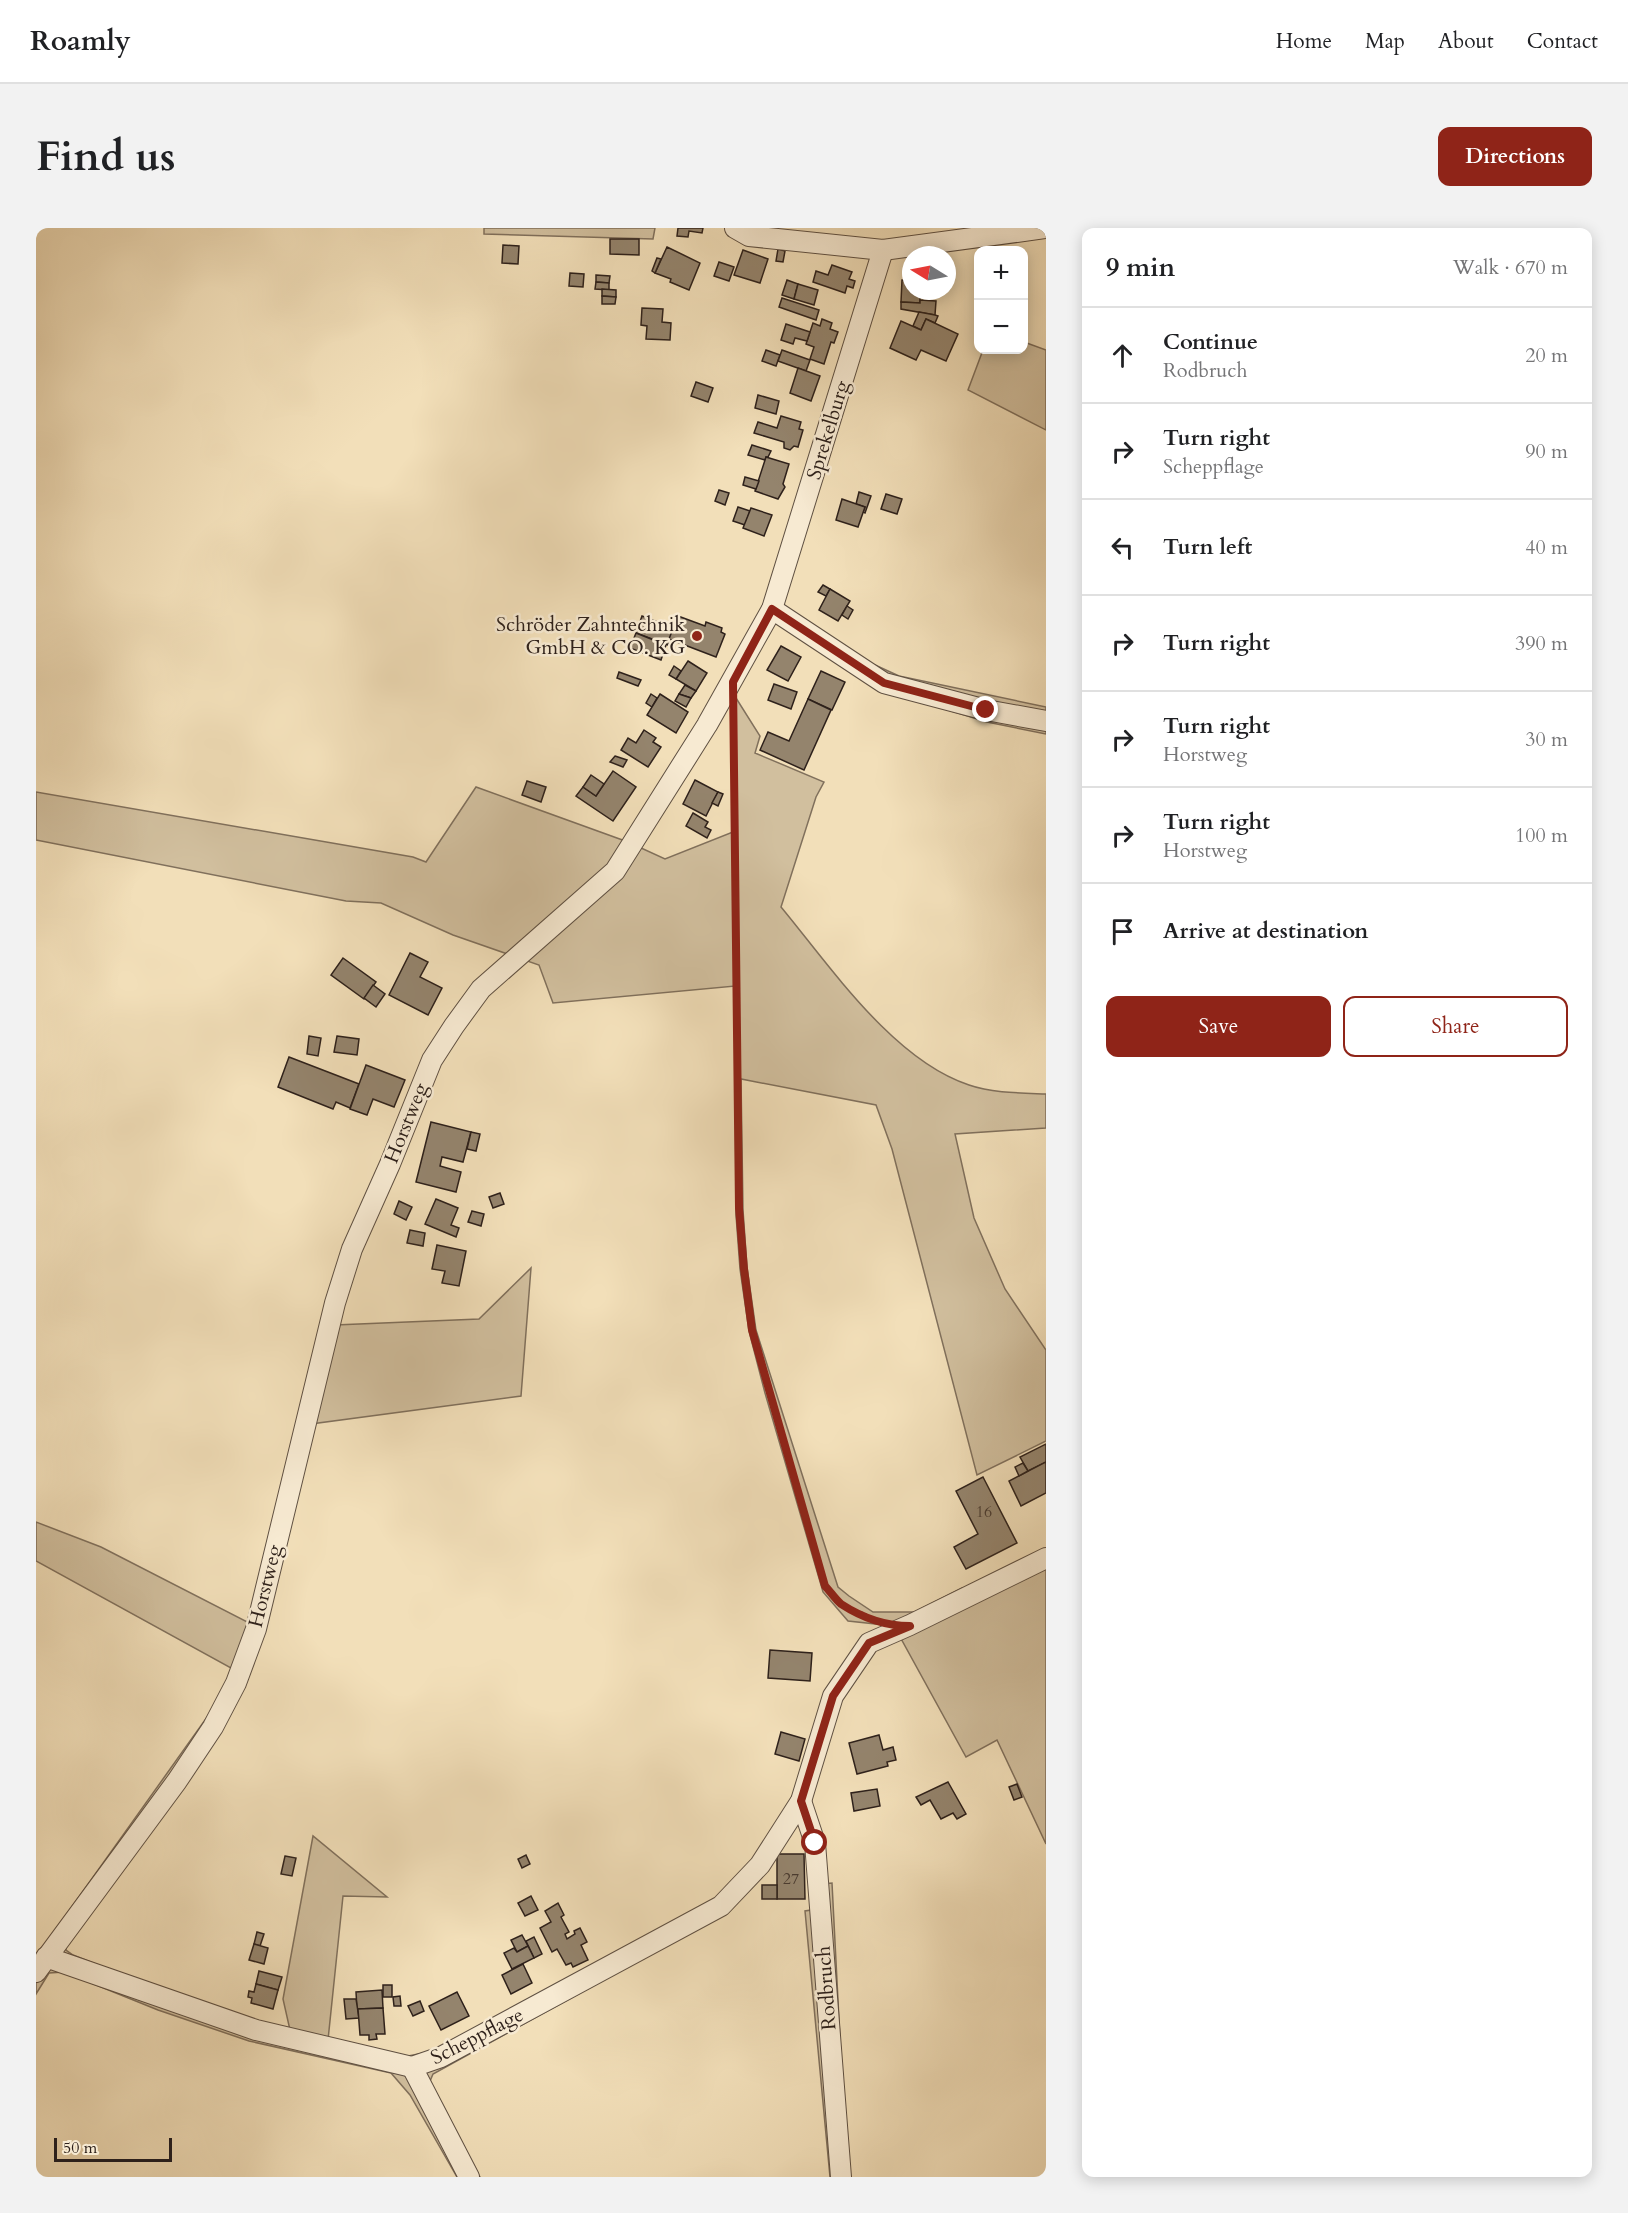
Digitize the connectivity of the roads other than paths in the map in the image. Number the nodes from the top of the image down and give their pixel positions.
1 (735, 228) edge
2 (1046, 228) edge
3 (883, 250) junction
4 (772, 609) junction
5 (1046, 721) edge
6 (1046, 1558) edge
7 (801, 1801) junction
8 (788, 1824) junction
9 (810, 1824) junction
10 (41, 1964) edge
11 (412, 2067) junction
12 (469, 2177) edge
13 (841, 2177) edge

1 - 3 street
2 - 3 street
3 - 4 street, Sprekelburg
4 - 5 street
4 - 10 street, Horstweg
6 - 7 street, Scheppflage
7 - 8 street, Scheppflage
7 - 9 street, Rodbruch
8 - 9 street
8 - 11 street, Scheppflage
9 - 13 street, Rodbruch
10 - 11 street, Scheppflage
11 - 12 street

